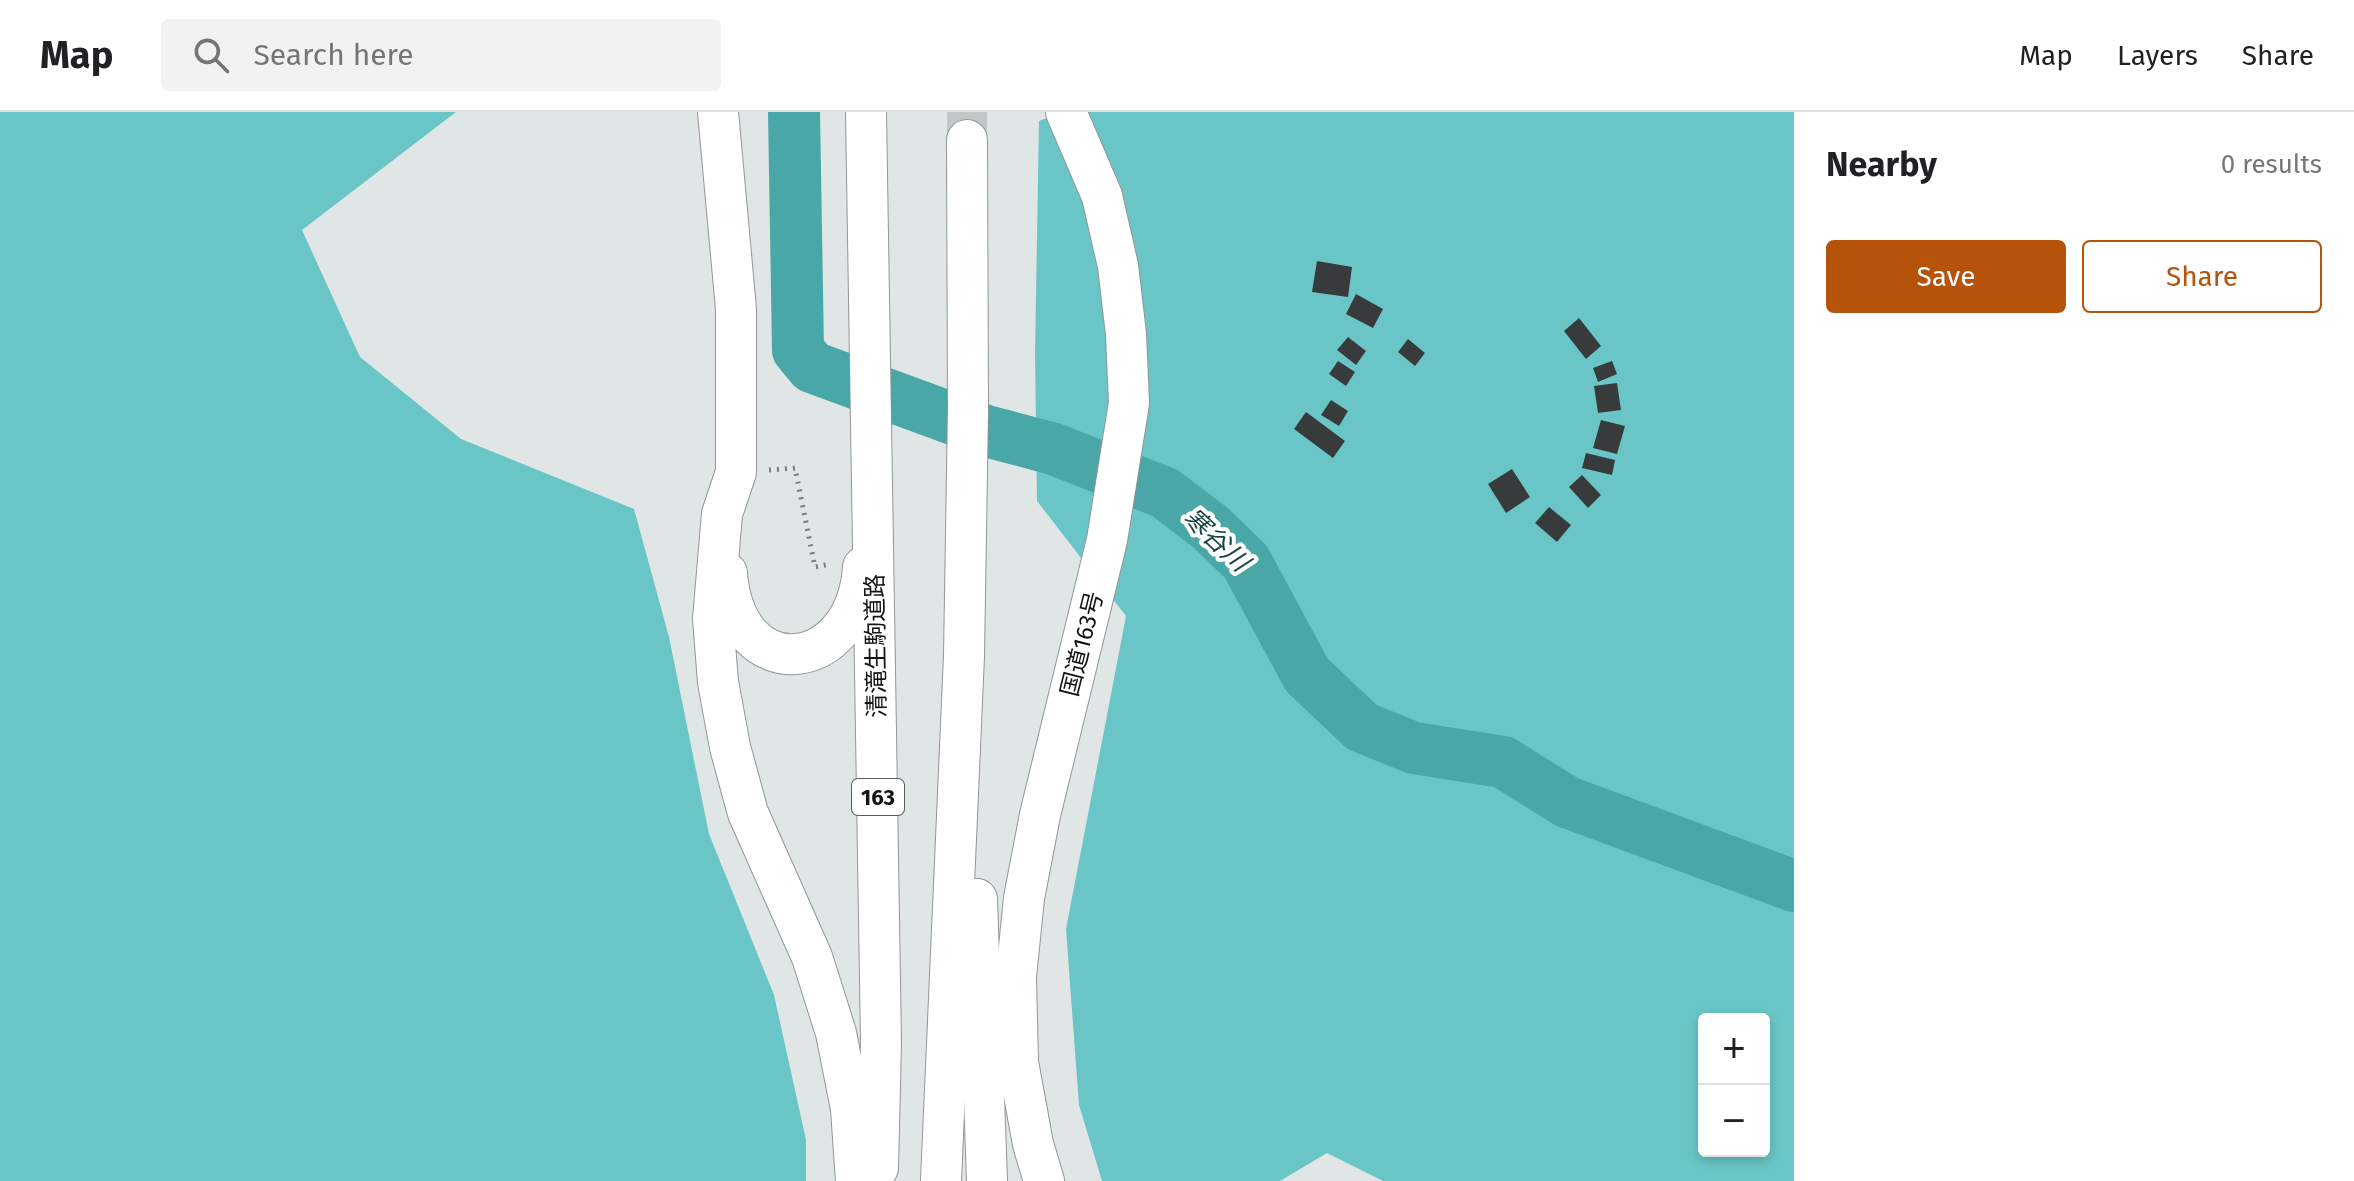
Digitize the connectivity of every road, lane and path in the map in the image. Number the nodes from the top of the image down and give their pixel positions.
1 (718, 112) edge
2 (866, 112) edge
3 (1066, 112) edge
4 (967, 140) tunnel mouth
5 (872, 396) junction
6 (736, 472) junction
7 (722, 514) junction
8 (830, 564) dead end
9 (964, 656) junction
10 (856, 1181) edge
11 (877, 1181) edge
12 (941, 1181) edge
13 (987, 1181) edge
14 (1044, 1181) edge

1 - 6 highway, 163
2 - 5 highway, 清滝生駒道路 / 163
3 - 14 highway, 国道163号
4 - 9 highway
5 - 7 highway, 163
5 - 11 highway, 清滝生駒道路 / 163
6 - 7 highway, 163
6 - 8 path
7 - 10 highway, 163
9 - 12 highway
9 - 13 highway

